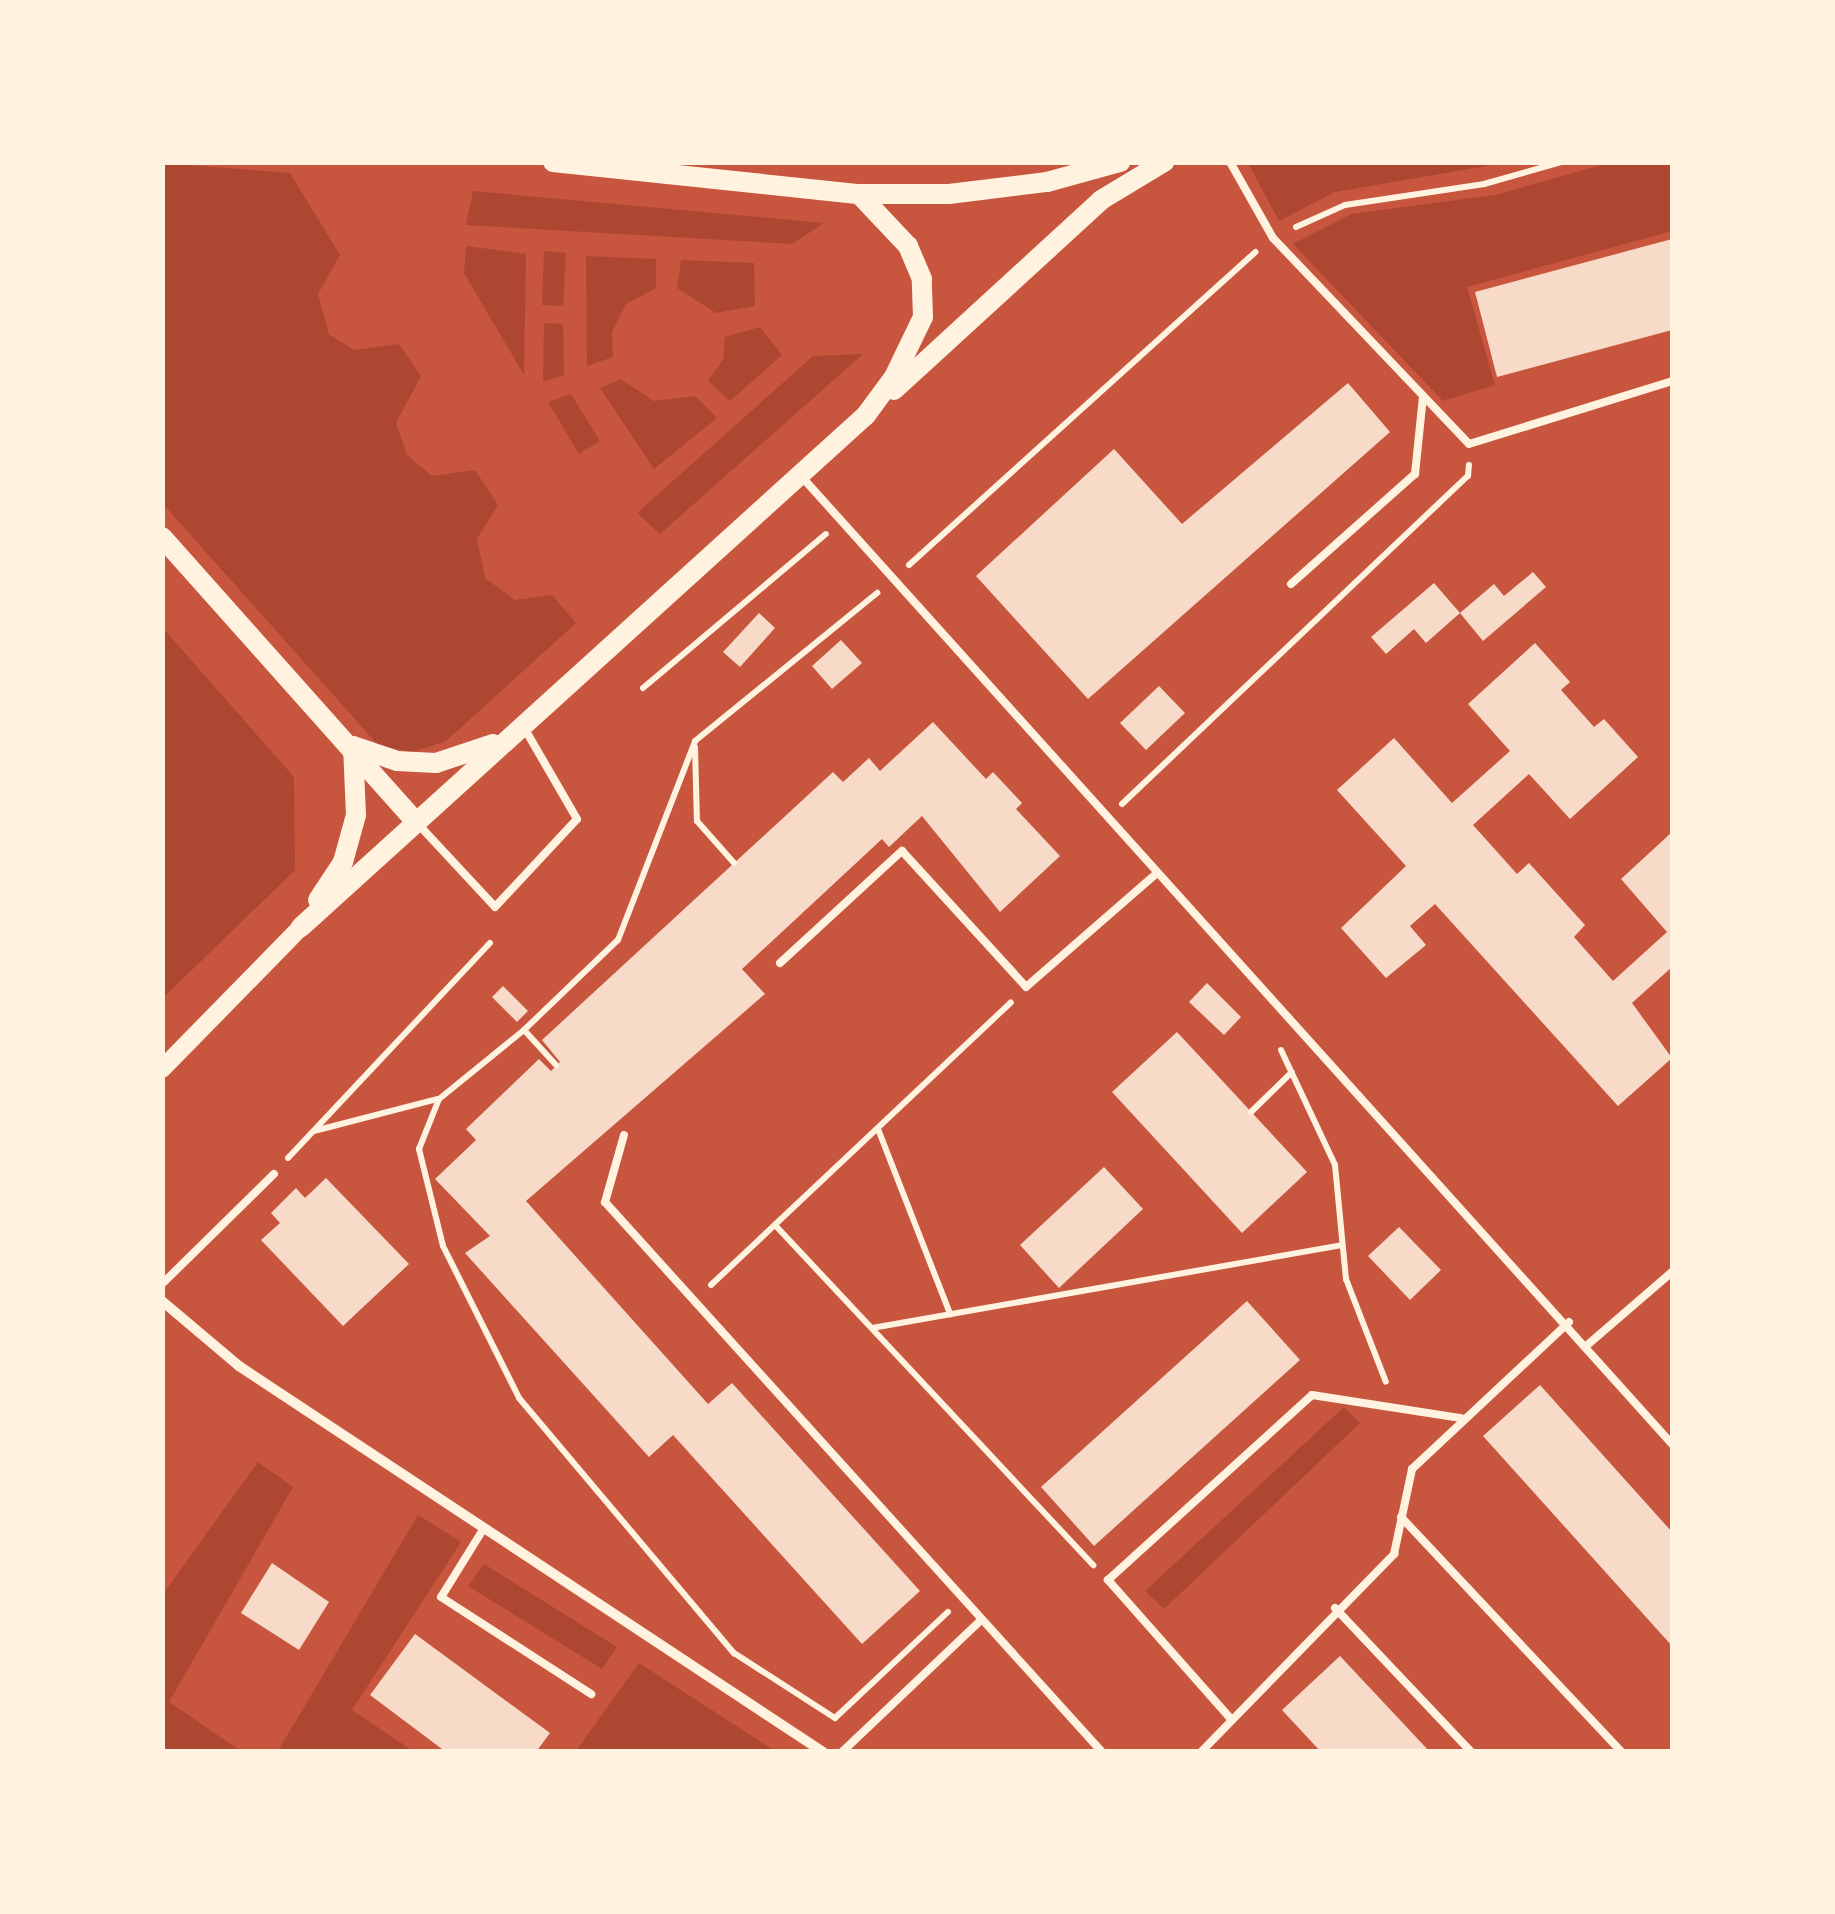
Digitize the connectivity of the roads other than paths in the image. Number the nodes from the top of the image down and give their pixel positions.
1 (553, 162) edge
2 (1120, 162) edge
3 (1164, 162) edge
4 (1230, 162) edge
5 (859, 194) junction
6 (1672, 381) edge
7 (1423, 396) junction
8 (866, 415) junction
9 (798, 473) junction
10 (162, 537) edge
11 (1291, 584) dead end
12 (523, 726) junction
13 (504, 740) junction
14 (352, 746) junction
15 (415, 821) junction
16 (1157, 873) junction
17 (301, 927) junction
18 (780, 963) dead end
19 (162, 1070) edge
20 (624, 1136) dead end
21 (274, 1174) road end
22 (1672, 1272) edge
23 (162, 1284) edge
24 (162, 1302) edge
25 (1569, 1322) junction
26 (1585, 1347) junction
27 (1461, 1418) junction
28 (1672, 1444) edge
29 (1402, 1517) junction
30 (484, 1528) junction
31 (1336, 1608) junction
32 (979, 1622) junction
33 (591, 1694) dead end
34 (1231, 1720) junction
35 (823, 1752) edge
36 (842, 1752) edge
37 (1102, 1752) edge
38 (1201, 1752) edge
39 (1471, 1752) edge
40 (1622, 1752) edge

1 - 5 main road
2 - 5 main road
3 - 8 main road
4 - 7 lane
5 - 8 main road
6 - 7 lane
7 - 11 lane
8 - 9 main road
9 - 12 main road
9 - 16 lane
10 - 14 main road
12 - 13 main road
12 - 15 lane
13 - 14 main road
13 - 15 main road
14 - 15 main road
14 - 17 main road
15 - 17 main road
16 - 18 lane
16 - 25 lane
17 - 19 street
20 - 32 lane
21 - 23 lane
22 - 26 lane
24 - 30 street
25 - 26 lane
25 - 27 lane
26 - 28 lane
27 - 29 lane
27 - 34 lane
29 - 31 lane
29 - 40 lane
30 - 33 lane
30 - 35 street
31 - 34 lane
31 - 39 lane
32 - 36 lane
32 - 37 lane
34 - 38 lane

